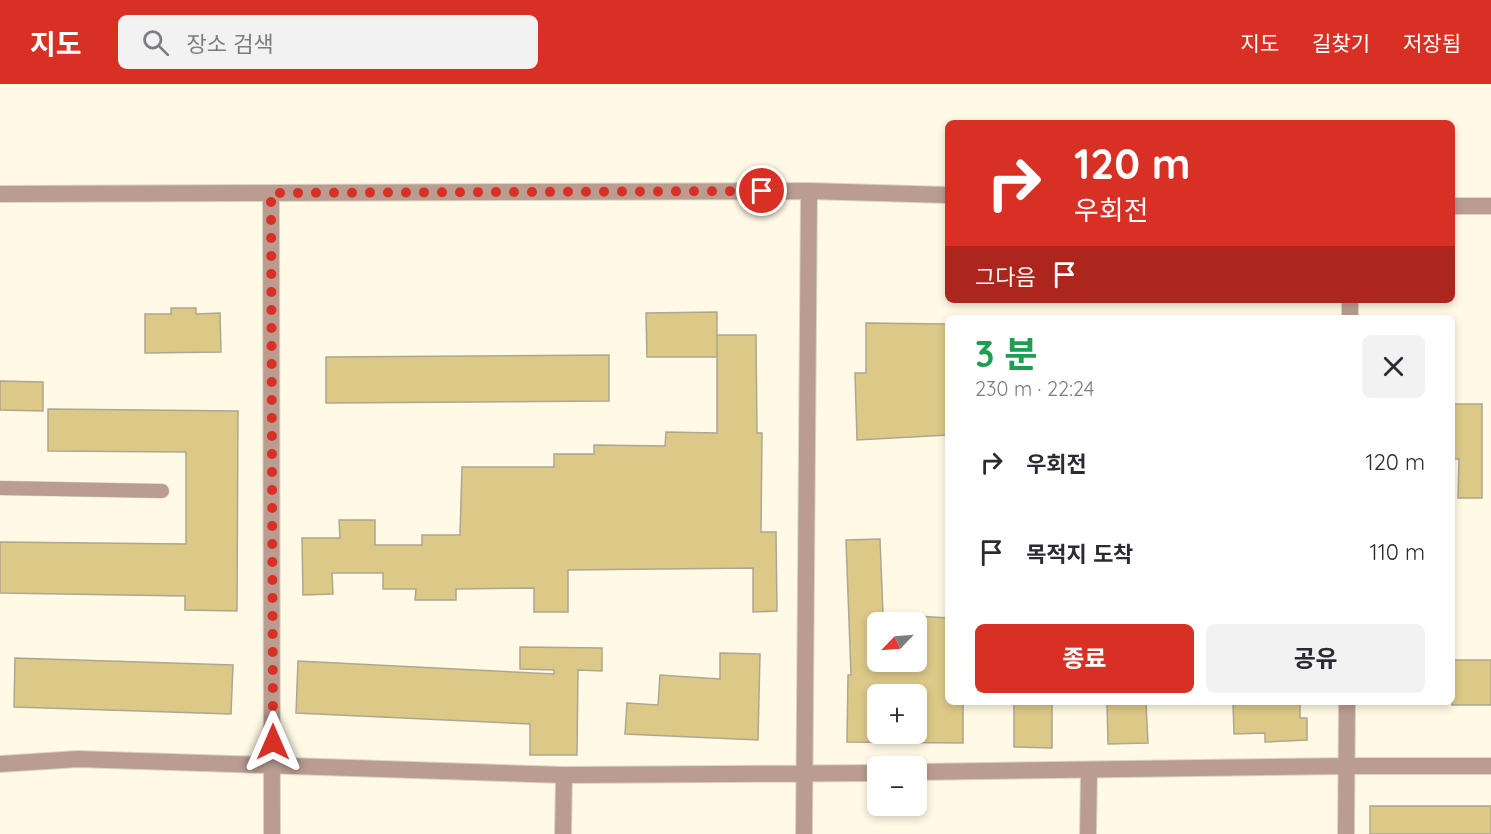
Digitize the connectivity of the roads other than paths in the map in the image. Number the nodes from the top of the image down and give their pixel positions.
1 (809, 191) junction
2 (271, 193) junction
3 (0, 194) edge
4 (945, 195) edge
5 (1455, 206) edge
6 (1491, 206) edge
7 (0, 488) edge
8 (162, 491) dead end
9 (1347, 705) edge
10 (0, 764) edge
11 (273, 765) junction
12 (1347, 766) junction
13 (1491, 766) edge
14 (1089, 771) junction
15 (927, 772) edge
16 (805, 773) junction
17 (867, 773) edge
18 (564, 775) junction
19 (272, 834) edge
20 (563, 834) edge
21 (804, 834) edge
22 (1088, 834) edge
23 (1346, 834) edge

1 - 2 street
1 - 4 street
1 - 16 street
2 - 3 street
2 - 11 street
5 - 6 street
7 - 8 lane
9 - 12 street
10 - 11 street
11 - 18 street
11 - 19 street
12 - 13 street
12 - 14 street
12 - 23 street
14 - 15 street
14 - 22 street
16 - 17 street
16 - 18 street
16 - 21 street
18 - 20 street

